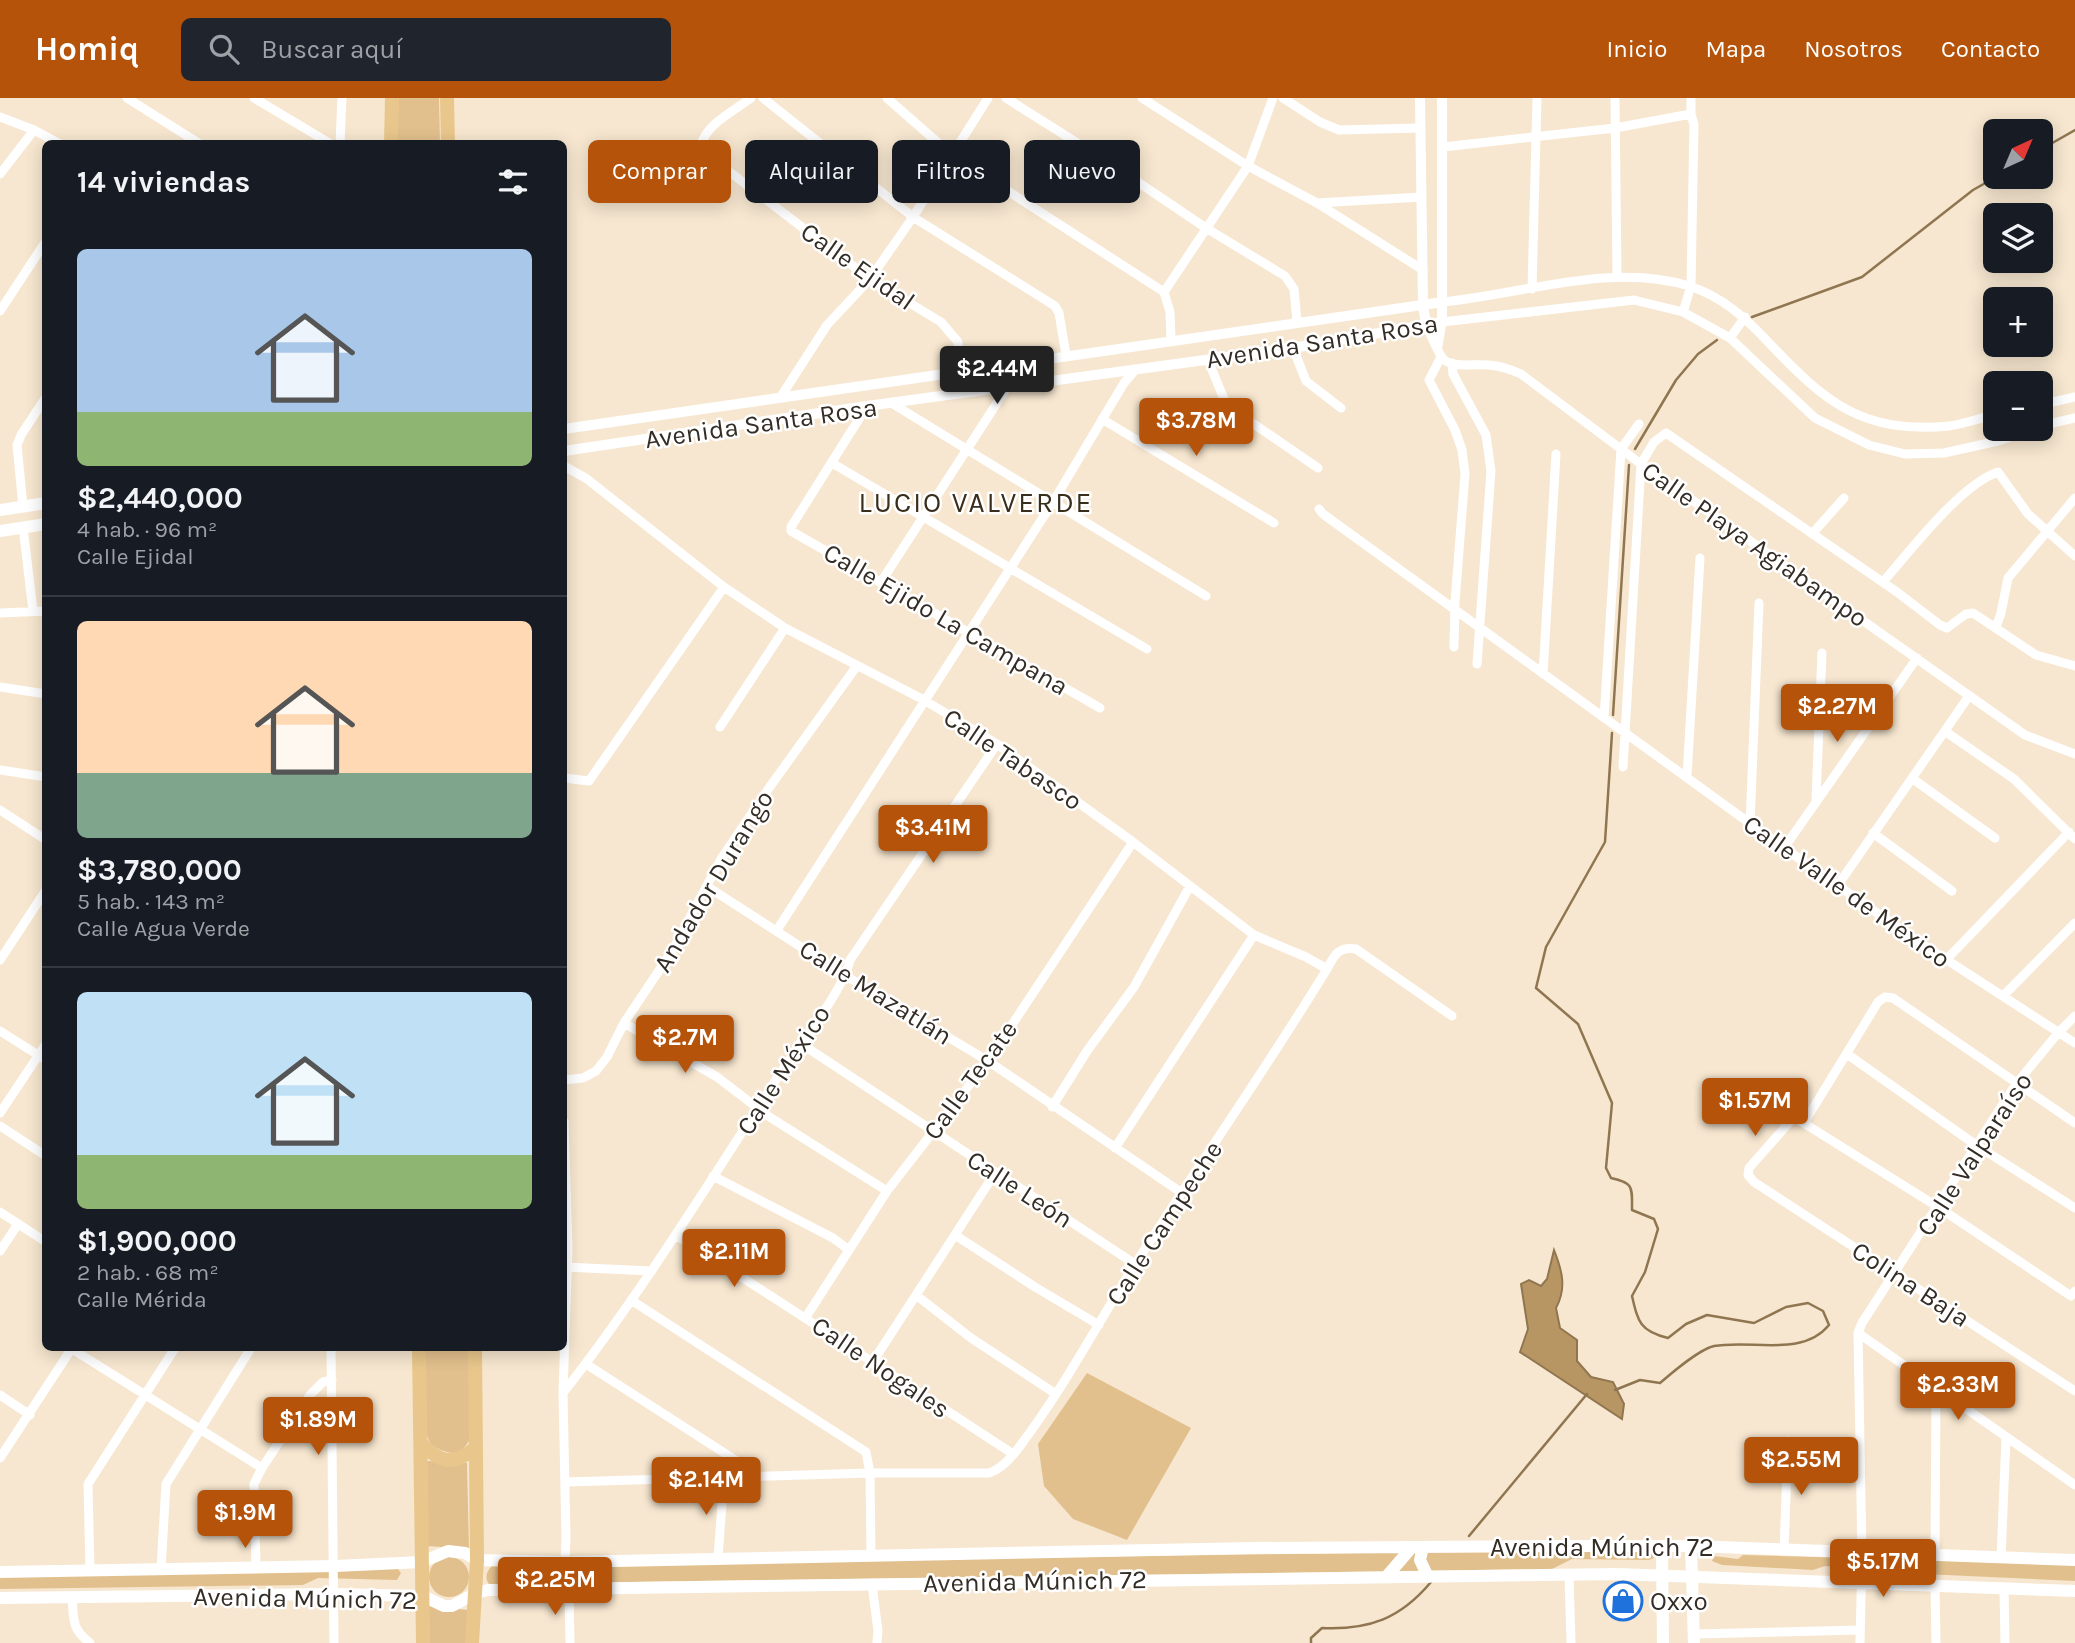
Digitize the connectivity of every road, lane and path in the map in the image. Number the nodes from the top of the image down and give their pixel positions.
1 (127, 98) edge
2 (254, 98) edge
3 (342, 98) edge
4 (393, 98) edge
5 (447, 98) edge
6 (751, 98) edge
7 (763, 98) edge
8 (887, 98) edge
9 (988, 98) edge
10 (1006, 98) edge
11 (1142, 98) edge
12 (1273, 98) edge
13 (1283, 98) edge
14 (1420, 98) edge
15 (1442, 98) edge
16 (1537, 98) edge
17 (1615, 98) edge
18 (1691, 98) edge
19 (1691, 114) junction
20 (0, 117) edge
21 (1420, 128) junction
22 (1615, 128) junction
23 (34, 130) junction
24 (1536, 138) junction
25 (53, 140) edge
26 (194, 140) edge
27 (324, 140) edge
28 (340, 140) edge
29 (391, 140) edge
30 (448, 140) edge
31 (935, 140) edge
32 (961, 140) edge
33 (1443, 148) junction
34 (1248, 166) junction
35 (0, 174) edge
36 (1010, 192) edge
37 (1422, 197) junction
38 (1317, 202) junction
39 (922, 203) edge
40 (913, 217) junction
41 (1206, 228) junction
42 (42, 247) edge
43 (1423, 270) junction
44 (1618, 276) junction
45 (870, 279) junction
46 (1690, 286) junction
47 (1532, 289) junction
48 (1164, 292) junction
49 (1443, 302) junction
50 (1423, 304) junction
51 (0, 311) edge
52 (1683, 312) junction
53 (1745, 317) junction
54 (1442, 321) junction
55 (1297, 322) junction
56 (1426, 325) junction
57 (1730, 338) junction
58 (1171, 340) junction
59 (1438, 346) junction
60 (1293, 348) junction
61 (1066, 355) junction
62 (1441, 357) junction
63 (1208, 360) junction
64 (1452, 363) junction
65 (1136, 369) junction
66 (961, 370) junction
67 (1006, 389) junction
68 (962, 393) junction
69 (2075, 397) edge
70 (780, 398) junction
71 (2053, 402) edge
72 (42, 403) edge
73 (893, 404) junction
74 (867, 407) junction
75 (1341, 408) dead end
76 (1983, 418) edge
77 (2075, 418) edge
78 (1102, 419) junction
79 (2053, 423) edge
80 (1639, 424) dead end
81 (567, 429) edge
82 (1998, 441) edge
83 (967, 449) junction
84 (1621, 449) junction
85 (567, 451) edge
86 (1556, 453) dead end
87 (832, 463) junction
88 (1641, 464) junction
89 (567, 468) edge
90 (1318, 468) dead end
91 (1844, 498) dead end
92 (2075, 498) edge
93 (1053, 502) junction
94 (42, 504) edge
95 (23, 507) junction
96 (1318, 509) dead end
97 (0, 510) edge
98 (925, 517) junction
99 (1274, 523) dead end
100 (42, 525) edge
101 (23, 527) junction
102 (0, 531) edge
103 (2045, 531) junction
104 (1812, 534) junction
105 (2075, 556) edge
106 (1700, 558) dead end
107 (1010, 568) junction
108 (881, 582) junction
109 (1882, 582) junction
110 (724, 587) junction
111 (1206, 596) dead end
112 (1759, 603) dead end
113 (33, 611) junction
114 (42, 611) edge
115 (1455, 612) junction
116 (0, 613) edge
117 (1996, 627) junction
118 (785, 628) junction
119 (1479, 629) junction
120 (968, 632) junction
121 (1454, 647) dead end
122 (1147, 649) dead end
123 (1822, 653) dead end
124 (1917, 658) junction
125 (1477, 664) dead end
126 (2075, 666) edge
127 (856, 667) junction
128 (1543, 674) junction
129 (0, 687) edge
130 (42, 693) edge
131 (1969, 696) junction
132 (924, 700) junction
133 (1100, 708) dead end
134 (1604, 718) junction
135 (720, 727) dead end
136 (1623, 732) junction
137 (1946, 732) junction
138 (997, 744) junction
139 (2075, 754) edge
140 (1623, 767) dead end
141 (0, 770) edge
142 (42, 776) edge
143 (1687, 776) junction
144 (567, 778) edge
145 (1913, 779) junction
146 (1816, 801) junction
147 (0, 810) edge
148 (1750, 824) junction
149 (1874, 833) junction
150 (2072, 836) edge
151 (42, 837) edge
152 (1995, 838) dead end
153 (1133, 842) junction
154 (1784, 848) junction
155 (1838, 885) junction
156 (1190, 886) junction
157 (708, 887) junction
158 (1952, 891) dead end
159 (42, 896) edge
160 (2075, 923) edge
161 (777, 930) junction
162 (1254, 935) junction
163 (0, 960) edge
164 (1946, 960) junction
165 (1327, 970) junction
166 (846, 976) junction
167 (2003, 996) junction
168 (1452, 1016) dead end
169 (2075, 1016) edge
170 (624, 1023) junction
171 (0, 1031) edge
172 (2058, 1033) junction
173 (800, 1043) junction
174 (2075, 1043) edge
175 (1847, 1054) junction
176 (42, 1058) edge
177 (988, 1061) junction
178 (567, 1080) edge
179 (2016, 1084) junction
180 (758, 1107) junction
181 (1052, 1107) junction
182 (0, 1113) edge
183 (1804, 1123) junction
184 (2075, 1123) edge
185 (0, 1126) edge
186 (933, 1131) junction
187 (1976, 1145) junction
188 (1115, 1148) junction
189 (42, 1153) edge
190 (995, 1173) junction
191 (713, 1177) junction
192 (887, 1191) junction
193 (1182, 1193) junction
194 (1938, 1207) junction
195 (2075, 1208) edge
196 (0, 1212) edge
197 (18, 1224) junction
198 (677, 1236) junction
199 (955, 1236) junction
200 (42, 1239) edge
201 (849, 1250) junction
202 (0, 1251) edge
203 (1135, 1264) junction
204 (567, 1266) edge
205 (652, 1271) junction
206 (1896, 1273) junction
207 (2075, 1291) edge
208 (916, 1295) junction
209 (631, 1300) junction
210 (806, 1317) junction
211 (1099, 1325) junction
212 (1858, 1333) junction
213 (70, 1351) edge
214 (77, 1351) edge
215 (173, 1351) edge
216 (249, 1351) edge
217 (331, 1351) edge
218 (419, 1351) edge
219 (475, 1351) edge
220 (564, 1351) edge
221 (872, 1363) junction
222 (586, 1364) junction
223 (332, 1380) junction
224 (1936, 1388) junction
225 (2075, 1391) edge
226 (563, 1393) junction
227 (145, 1394) junction
228 (1056, 1394) junction
229 (0, 1395) edge
230 (30, 1415) junction
231 (200, 1429) junction
232 (2006, 1438) junction
233 (1788, 1441) dead end
234 (422, 1444) junction
235 (475, 1448) junction
236 (1013, 1454) junction
237 (0, 1458) edge
238 (262, 1468) junction
239 (870, 1473) junction
240 (724, 1478) junction
241 (747, 1478) junction
242 (565, 1482) junction
243 (2075, 1485) edge
244 (1691, 1546) junction
245 (1418, 1547) junction
246 (1661, 1547) junction
247 (1784, 1550) junction
248 (1862, 1554) junction
249 (872, 1556) junction
250 (1935, 1556) junction
251 (718, 1557) junction
252 (2001, 1558) junction
253 (2075, 1559) edge
254 (477, 1560) junction
255 (422, 1562) junction
256 (565, 1562) junction
257 (335, 1566) junction
258 (256, 1567) junction
259 (161, 1569) junction
260 (90, 1571) junction
261 (0, 1572) edge
262 (1660, 1574) junction
263 (1569, 1575) junction
264 (1387, 1576) junction
265 (1693, 1576) junction
266 (1428, 1577) junction
267 (1860, 1582) junction
268 (872, 1584) junction
269 (1935, 1585) junction
270 (2004, 1588) junction
271 (569, 1590) junction
272 (2075, 1591) edge
273 (475, 1593) junction
274 (334, 1594) junction
275 (423, 1596) junction
276 (72, 1597) junction
277 (0, 1598) edge
278 (1860, 1629) junction
279 (1694, 1639) edge
280 (90, 1643) edge
281 (334, 1643) edge
282 (423, 1643) edge
283 (472, 1643) edge
284 (570, 1643) edge
285 (877, 1643) edge
286 (1571, 1643) edge
287 (1663, 1643) edge
288 (1860, 1643) edge
289 (1936, 1643) edge
290 (2005, 1643) edge

1 - 26 street
2 - 27 street
3 - 28 street
4 - 29 main road
5 - 30 main road
6 - 45 street, Calle Ejidal
7 - 40 street
8 - 31 street
9 - 32 street
10 - 41 street
11 - 34 street
12 - 34 street
13 - 21 street
14 - 21 street
15 - 33 street
16 - 24 street
17 - 22 street
18 - 19 street
19 - 22 street
19 - 46 street
20 - 23 street
21 - 37 street
22 - 24 street
22 - 44 street
23 - 25 street
23 - 35 street
24 - 33 street
24 - 47 street
33 - 49 street
34 - 38 street
34 - 41 street
36 - 48 street
37 - 38 street
37 - 43 street
38 - 43 street
39 - 40 street
40 - 45 street
40 - 61 street
41 - 48 street
41 - 55 street
42 - 51 street
43 - 50 street
44 - 46 street, Avenida Santa Rosa
44 - 47 street, Avenida Santa Rosa
45 - 66 street, Calle Ejidal
45 - 70 street
46 - 52 street
46 - 53 street, Avenida Santa Rosa
47 - 49 street, Avenida Santa Rosa
48 - 58 street
49 - 50 street, Avenida Santa Rosa
49 - 54 street
50 - 55 street, Avenida Santa Rosa
50 - 56 street
52 - 54 street, Avenida Santa Rosa
52 - 57 street, Avenida Santa Rosa
53 - 57 street
53 - 76 street, Avenida Santa Rosa
54 - 56 street, Avenida Santa Rosa
54 - 59 street
55 - 58 street, Avenida Santa Rosa
56 - 59 street
56 - 60 street, Avenida Santa Rosa
57 - 82 street, Avenida Santa Rosa
58 - 61 street, Avenida Santa Rosa
59 - 62 street
60 - 63 street, Avenida Santa Rosa
60 - 75 street
61 - 66 street, Avenida Santa Rosa
62 - 64 street, Calle Playa Agiabampo
62 - 115 street
63 - 65 street, Avenida Santa Rosa
63 - 90 street
64 - 84 street, Calle Playa Agiabampo
64 - 119 street
65 - 67 street, Avenida Santa Rosa
65 - 78 street
66 - 68 street, Calle Ejidal
66 - 70 street, Avenida Santa Rosa
67 - 68 street, Avenida Santa Rosa
67 - 83 street
68 - 73 street, Avenida Santa Rosa
69 - 71 street
70 - 81 street, Avenida Santa Rosa
72 - 95 street
73 - 74 street, Avenida Santa Rosa
73 - 83 street
74 - 85 street, Avenida Santa Rosa
74 - 87 street
77 - 79 street
78 - 93 street
78 - 99 street
80 - 84 street
83 - 93 street
83 - 98 street
84 - 88 street, Calle Playa Agiabampo
84 - 134 street
86 - 128 street
87 - 98 street
87 - 108 street, Calle Ejido La Campana
88 - 104 street
88 - 124 street, Calle Playa Agiabampo
88 - 136 street
89 - 110 street, Calle Tabasco
91 - 104 street
92 - 103 street
93 - 107 street
93 - 111 street
94 - 95 main road
95 - 97 main road
96 - 115 street, Calle Valle de México
98 - 107 street
98 - 108 street
100 - 101 main road
101 - 102 main road
101 - 113 street
103 - 105 street
103 - 109 street
103 - 117 street
104 - 109 street
106 - 143 street
107 - 120 street
107 - 122 street
108 - 120 street, Calle Ejido La Campana
109 - 117 street
110 - 118 street, Calle Tabasco
110 - 144 street
112 - 148 street
113 - 114 street
113 - 116 street
115 - 119 street, Calle Valle de México
115 - 121 street
117 - 126 street
118 - 127 street, Calle Tabasco
118 - 135 street
119 - 125 street
119 - 128 street, Calle Valle de México
120 - 132 street
120 - 133 street, Calle Ejido La Campana
123 - 146 street
124 - 131 street, Calle Playa Agiabampo
124 - 146 street
127 - 132 street, Calle Tabasco
127 - 157 street, Andador Durango
128 - 134 street, Calle Valle de México
129 - 130 street
131 - 137 street
131 - 139 street, Calle Playa Agiabampo
132 - 138 street, Calle Tabasco
132 - 161 street
134 - 136 street, Calle Valle de México
136 - 140 street
136 - 143 street, Calle Valle de México
137 - 145 street
137 - 150 street
138 - 153 street, Calle Tabasco
138 - 166 street, Calle México
141 - 142 street
143 - 148 street, Calle Valle de México
145 - 149 street
145 - 152 street
146 - 154 street
147 - 151 street
148 - 154 street, Calle Valle de México
149 - 155 street
149 - 158 street
150 - 164 street
153 - 156 street, Calle Tabasco
153 - 177 street, Calle Tecate
154 - 155 street, Calle Valle de México
155 - 164 street, Calle Valle de México
156 - 162 street, Calle Tabasco
156 - 181 street
157 - 161 street, Calle Mazatlán
157 - 170 street, Andador Durango
159 - 163 street
160 - 167 street
161 - 166 street, Calle Mazatlán
162 - 165 street, Calle Tabasco
162 - 188 street
164 - 167 street, Calle Valle de México
165 - 168 street
165 - 193 street, Calle Campeche
166 - 173 street, Calle México
166 - 177 street, Calle Mazatlán
167 - 172 street, Calle Valle de México
169 - 172 street, Calle Valparaíso
170 - 178 street, Andador Durango
170 - 180 street
171 - 176 street
172 - 174 street, Calle Valle de México
172 - 179 street, Calle Valparaíso
173 - 180 street, Calle México
173 - 186 street, Calle León
175 - 179 street
175 - 183 street
175 - 187 street
176 - 182 street
177 - 181 street, Calle Mazatlán
177 - 186 street, Calle Tecate
179 - 184 street
179 - 187 street, Calle Valparaíso
180 - 191 street, Calle México
180 - 192 street
181 - 188 street, Calle Mazatlán
183 - 194 street
183 - 206 street, Colina Baja
185 - 189 street
186 - 190 street, Calle León
186 - 192 street, Calle Tecate
187 - 194 street, Calle Valparaíso
187 - 195 street
188 - 193 street, Calle Mazatlán
190 - 199 street
190 - 203 street, Calle León
191 - 198 street, Calle México
191 - 201 street
192 - 201 street, Calle Tecate
193 - 203 street, Calle Campeche
194 - 206 street, Calle Valparaíso
194 - 207 street
196 - 197 street
197 - 200 street
197 - 202 street
198 - 205 street, Calle México
198 - 210 street, Calle Nogales
199 - 208 street
199 - 211 street
201 - 210 street, Calle Tecate
203 - 211 street, Calle Campeche
204 - 205 street
205 - 209 street, Calle México
206 - 212 street, Calle Valparaíso
206 - 225 street, Colina Baja
208 - 221 street
208 - 228 street
209 - 222 street, Calle México
209 - 239 street
210 - 221 street, Calle Nogales
211 - 228 street, Calle Campeche
212 - 224 street
212 - 248 street
213 - 230 street
214 - 227 street
215 - 227 street
216 - 231 street
217 - 223 street
218 - 234 main road
219 - 235 main road
220 - 226 street
221 - 236 street, Calle Nogales
222 - 226 street, Calle México
222 - 241 street
223 - 238 street
223 - 257 street
224 - 232 street
224 - 250 street
226 - 242 street
227 - 231 street
227 - 260 street
228 - 236 street, Calle Campeche
229 - 230 street
230 - 237 street
231 - 238 street
231 - 259 street
232 - 243 street
232 - 252 street
233 - 247 street
234 - 235 main road
234 - 255 main road
235 - 254 main road
236 - 239 street, Calle Campeche
238 - 258 street
239 - 241 street
239 - 249 street
240 - 241 street
240 - 242 street
240 - 251 street
242 - 256 street
244 - 246 main road, Avenida Múnich 72
244 - 247 main road, Avenida Múnich 72
244 - 265 main road
245 - 246 main road, Avenida Múnich 72
245 - 249 main road, Avenida Múnich 72
245 - 264 main road
245 - 266 main road
246 - 262 main road
247 - 248 main road, Avenida Múnich 72
248 - 250 main road, Avenida Múnich 72
248 - 267 street
249 - 251 main road, Avenida Múnich 72
250 - 252 main road, Avenida Múnich 72
251 - 256 main road, Avenida Múnich 72
252 - 253 main road, Avenida Múnich 72
254 - 255 main road, Avenida Múnich 72
254 - 256 main road, Avenida Múnich 72
254 - 273 main road
255 - 257 main road, Avenida Múnich 72
255 - 275 main road
256 - 271 street
257 - 258 main road, Avenida Múnich 72
257 - 274 street
258 - 259 main road, Avenida Múnich 72
259 - 260 main road, Avenida Múnich 72
260 - 261 main road, Avenida Múnich 72
262 - 263 main road, Avenida Múnich 72
262 - 265 main road, Avenida Múnich 72
262 - 287 main road
263 - 266 main road, Avenida Múnich 72
263 - 286 street
264 - 266 main road, Avenida Múnich 72
264 - 268 main road, Avenida Múnich 72
265 - 267 main road, Avenida Múnich 72
265 - 279 main road
267 - 269 main road, Avenida Múnich 72
267 - 278 street
268 - 271 main road, Avenida Múnich 72
268 - 285 street
269 - 270 main road, Avenida Múnich 72
269 - 289 street
270 - 272 main road, Avenida Múnich 72
270 - 290 street
271 - 273 main road, Avenida Múnich 72
271 - 284 street
273 - 275 main road, Avenida Múnich 72
273 - 283 main road
274 - 275 main road, Avenida Múnich 72
274 - 276 main road, Avenida Múnich 72
274 - 281 street
275 - 282 main road
276 - 277 main road, Avenida Múnich 72
276 - 280 street
278 - 279 street
278 - 288 street

